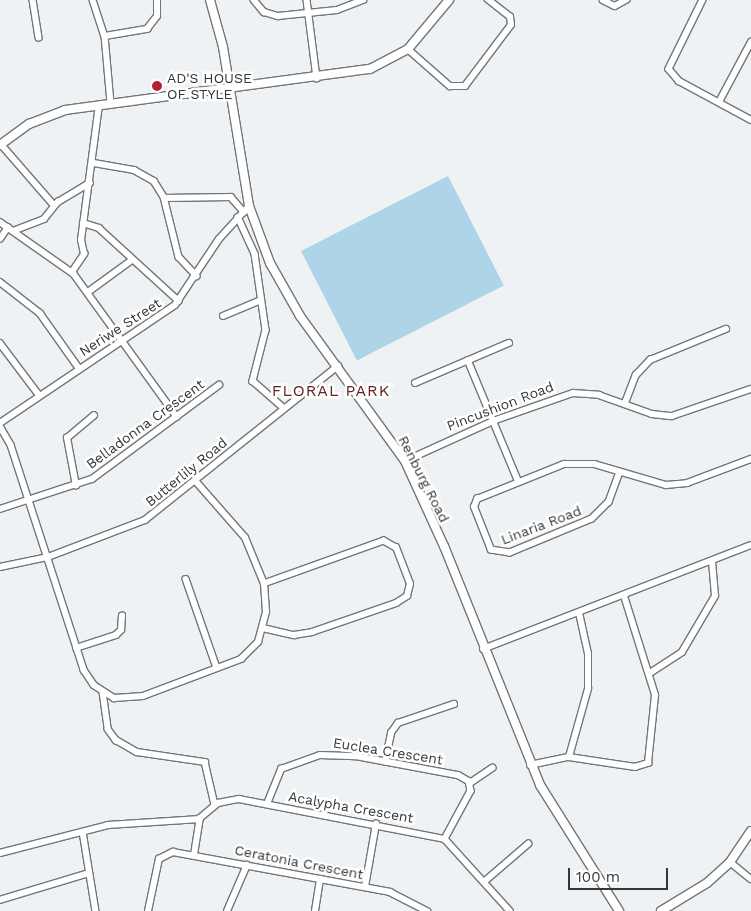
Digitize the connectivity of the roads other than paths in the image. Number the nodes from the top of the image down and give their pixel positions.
1 (33, 0) edge
2 (93, 0) edge
3 (157, 0) edge
4 (210, 0) edge
5 (254, 0) edge
6 (307, 0) edge
7 (363, 0) edge
8 (449, 0) edge
9 (488, 0) edge
10 (604, 0) edge
11 (626, 0) edge
12 (703, 0) edge
13 (309, 13) junction
14 (105, 36) junction
15 (39, 38) dead end
16 (751, 42) edge
17 (408, 49) junction
18 (317, 78) junction
19 (230, 90) junction
20 (719, 102) junction
21 (111, 103) junction
22 (99, 105) junction
23 (751, 120) edge
24 (0, 144) edge
25 (94, 164) junction
26 (90, 183) junction
27 (165, 198) junction
28 (54, 205) junction
29 (246, 209) junction
30 (238, 217) junction
31 (0, 222) edge
32 (83, 223) junction
33 (10, 229) junction
34 (0, 239) edge
35 (132, 260) junction
36 (72, 272) junction
37 (197, 276) junction
38 (0, 282) edge
39 (88, 292) junction
40 (261, 300) junction
41 (178, 301) junction
42 (223, 316) dead end
43 (726, 329) dead end
44 (120, 338) junction
45 (0, 343) edge
46 (509, 343) dead end
47 (468, 360) junction
48 (338, 366) junction
49 (79, 368) junction
50 (414, 383) dead end
51 (219, 386) dead end
52 (751, 390) edge
53 (40, 396) junction
54 (625, 403) junction
55 (284, 408) junction
56 (94, 415) dead end
57 (178, 417) junction
58 (493, 421) junction
59 (0, 425) edge
60 (751, 459) edge
61 (405, 461) junction
62 (620, 472) junction
63 (518, 480) junction
64 (196, 482) junction
65 (76, 486) junction
66 (30, 503) junction
67 (0, 509) edge
68 (751, 546) edge
69 (48, 557) junction
70 (712, 561) junction
71 (0, 567) edge
72 (186, 579) dead end
73 (264, 584) junction
74 (624, 596) junction
75 (579, 613) junction
76 (122, 616) dead end
77 (263, 628) junction
78 (76, 648) junction
79 (483, 648) junction
80 (217, 668) junction
81 (650, 673) junction
82 (103, 692) junction
83 (454, 704) dead end
84 (570, 757) junction
85 (385, 762) junction
86 (530, 765) junction
87 (492, 768) dead end
88 (470, 783) junction
89 (267, 804) junction
90 (215, 805) junction
91 (200, 819) junction
92 (376, 824) junction
93 (83, 832) junction
94 (751, 832) edge
95 (445, 838) junction
96 (528, 844) dead end
97 (0, 853) edge
98 (194, 855) junction
99 (730, 862) junction
100 (247, 865) junction
101 (89, 873) junction
102 (320, 879) junction
103 (751, 879) edge
104 (485, 881) junction
105 (365, 887) junction
106 (0, 900) edge
107 (96, 911) edge
108 (148, 911) edge
109 (227, 911) edge
110 (315, 911) edge
111 (427, 911) edge
112 (510, 911) edge
113 (619, 911) edge
114 (661, 911) edge

1 - 15 street
2 - 14 street
3 - 14 street
4 - 19 street, Renburg Road
5 - 13 street
6 - 13 street
7 - 13 street
8 - 17 street
9 - 17 street
10 - 11 street
12 - 20 street
13 - 18 street
14 - 21 street
16 - 20 street
17 - 18 street
18 - 19 street
19 - 21 street
19 - 29 street, Renburg Road
20 - 23 street
21 - 22 street
22 - 24 street
22 - 25 street
24 - 28 street
25 - 26 street
25 - 27 street
26 - 28 street
26 - 32 street
27 - 29 street
27 - 37 street
28 - 33 street
29 - 30 street, Neriwe Street
29 - 48 street, Renburg Road
30 - 37 street, Neriwe Street
30 - 40 street
31 - 33 street
32 - 35 street
32 - 36 street
33 - 34 street
33 - 36 street
35 - 39 street
35 - 41 street
36 - 39 street
37 - 41 street, Neriwe Street
38 - 49 street
39 - 44 street
40 - 42 street
40 - 55 street
41 - 44 street, Neriwe Street
43 - 54 street
44 - 49 street, Neriwe Street
44 - 57 street
45 - 53 street
46 - 47 street
47 - 50 street
47 - 58 street
48 - 55 street, Butterlily Road
48 - 61 street, Renburg Road
49 - 53 street, Neriwe Street
51 - 57 street, Belladonna Crescent
52 - 54 street, Pincushion Road
53 - 59 street, Neriwe Street
54 - 58 street, Pincushion Road
55 - 64 street, Butterlily Road
56 - 65 street
57 - 65 street, Belladonna Crescent
58 - 61 street, Pincushion Road
58 - 63 street
59 - 66 street
60 - 62 street
61 - 79 street, Renburg Road
62 - 63 street
62 - 63 street, Linaria Road
64 - 69 street, Butterlily Road
64 - 73 street
65 - 66 street, Belladonna Crescent
66 - 67 street, Belladonna Crescent
66 - 69 street
68 - 70 street
69 - 71 street, Butterlily Road
69 - 78 street
70 - 74 street
70 - 81 street
72 - 80 street
73 - 77 street
73 - 77 street
74 - 75 street
74 - 81 street
75 - 79 street
75 - 84 street
76 - 78 street
77 - 80 street
78 - 82 street
79 - 86 street, Renburg Road
80 - 82 street
81 - 84 street
82 - 90 street
83 - 85 street
84 - 86 street
85 - 88 street, Euclea Crescent
85 - 89 street, Euclea Crescent
86 - 113 street, Renburg Road
87 - 88 street
88 - 95 street
89 - 90 street, Acalypha Crescent
89 - 92 street, Acalypha Crescent
90 - 91 street, Acalypha Crescent
91 - 93 street
91 - 98 street
92 - 95 street, Acalypha Crescent
92 - 105 street
93 - 97 street
93 - 101 street
94 - 99 street
95 - 104 street
96 - 104 street
98 - 100 street, Ceratonia Crescent
98 - 108 street, Ceratonia Crescent
99 - 103 street
99 - 114 street
100 - 102 street, Ceratonia Crescent
100 - 109 street
101 - 106 street
101 - 107 street
102 - 105 street, Ceratonia Crescent
102 - 110 street
104 - 112 street
105 - 111 street, Ceratonia Crescent

